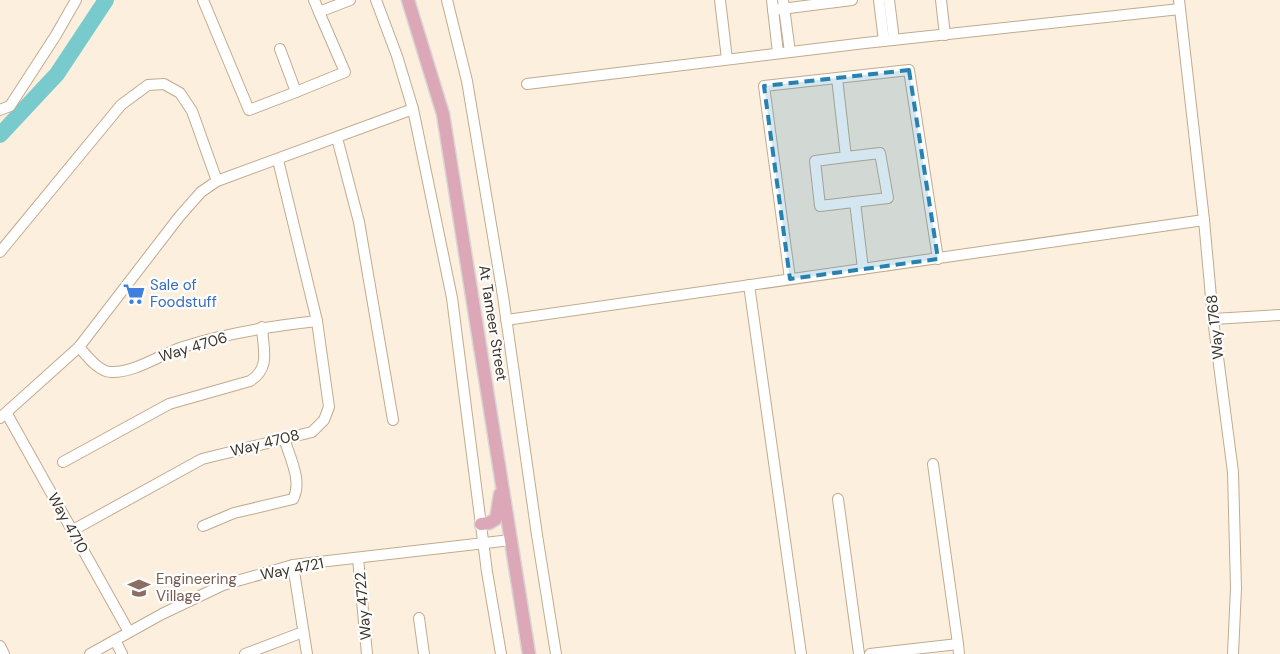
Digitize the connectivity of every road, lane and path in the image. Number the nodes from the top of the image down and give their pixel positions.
1 (76, 0) edge
2 (203, 0) edge
3 (314, 0) edge
4 (350, 0) edge
5 (376, 0) edge
6 (408, 0) edge
7 (447, 0) edge
8 (720, 0) edge
9 (852, 0) edge
10 (879, 0) edge
11 (889, 0) edge
12 (941, 0) edge
13 (1187, 0) edge
14 (1180, 3) edge
15 (784, 4) edge
16 (772, 5) edge
17 (319, 12) junction
18 (944, 35) junction
19 (889, 41) junction
20 (280, 49) dead end
21 (790, 52) junction
22 (778, 53) junction
23 (727, 59) junction
24 (837, 78) junction
25 (527, 84) dead end
26 (296, 92) junction
27 (413, 109) junction
28 (0, 110) edge
29 (337, 138) junction
30 (846, 157) junction
31 (278, 160) junction
32 (217, 181) junction
33 (855, 202) junction
34 (1204, 220) junction
35 (0, 252) edge
36 (938, 259) junction
37 (863, 269) junction
38 (790, 279) junction
39 (749, 285) junction
40 (1280, 315) edge
41 (1213, 319) junction
42 (506, 320) junction
43 (317, 321) junction
44 (262, 327) junction
45 (79, 347) junction
46 (3, 416) edge
47 (394, 420) dead end
48 (284, 438) junction
49 (63, 462) dead end
50 (933, 464) dead end
51 (503, 487) junction
52 (838, 499) dead end
53 (481, 524) junction
54 (203, 526) dead end
55 (73, 530) junction
56 (511, 540) junction
57 (483, 543) junction
58 (358, 558) junction
59 (293, 565) junction
60 (419, 618) dead end
61 (129, 632) junction
62 (303, 632) junction
63 (115, 640) junction
64 (0, 646) edge
65 (958, 649) edge
66 (4, 654) edge
67 (90, 654) edge
68 (122, 654) edge
69 (245, 654) edge
70 (307, 654) edge
71 (367, 654) edge
72 (424, 654) edge
73 (501, 654) edge
74 (529, 654) edge
75 (556, 654) edge
76 (801, 654) edge
77 (859, 654) edge
78 (870, 654) edge
79 (1232, 654) edge

1 - 28 street
2 - 26 street
3 - 17 street
4 - 17 street
5 - 27 street
6 - 51 main road, At Tameer Street
7 - 42 street
8 - 23 street
9 - 15 street
10 - 19 street
11 - 19 street
12 - 18 street
13 - 14 street
14 - 18 street
14 - 34 street, Way 1768
15 - 16 street
15 - 21 street
16 - 22 street
17 - 26 street
18 - 19 street
19 - 21 street
20 - 26 street
21 - 22 street
22 - 23 street
23 - 25 street
24 - 30 street
24 - 36 street
24 - 38 street
27 - 29 street
27 - 53 street
29 - 31 street
29 - 47 street
30 - 33 street
30 - 33 street
31 - 32 street
31 - 43 street, Way 4708
32 - 35 street
32 - 45 street
33 - 37 street
34 - 36 street
34 - 41 street, Way 1768
36 - 37 street
37 - 38 street
38 - 39 street
39 - 42 street
39 - 76 street
40 - 41 street
41 - 79 street, Way 1768
42 - 75 street
43 - 44 street, Way 4706
43 - 48 street, Way 4708
44 - 45 street, Way 4706
44 - 49 street
45 - 46 street
46 - 55 street, Way 4710
48 - 54 street
48 - 55 street, Way 4708
50 - 65 street
51 - 53 main road
51 - 56 main road, At Tameer Street
52 - 77 street
53 - 57 street
55 - 61 street, Way 4710
56 - 57 street, Way 4721
56 - 74 main road, At Tameer Street
57 - 58 street, Way 4721
57 - 73 street
58 - 59 street, Way 4721
58 - 71 street, Way 4722
59 - 61 street, Way 4721
59 - 62 street
60 - 72 street
61 - 63 street, Way 4721
62 - 69 street
62 - 70 street
63 - 67 street, Way 4721
63 - 68 street
64 - 66 street
65 - 78 street

